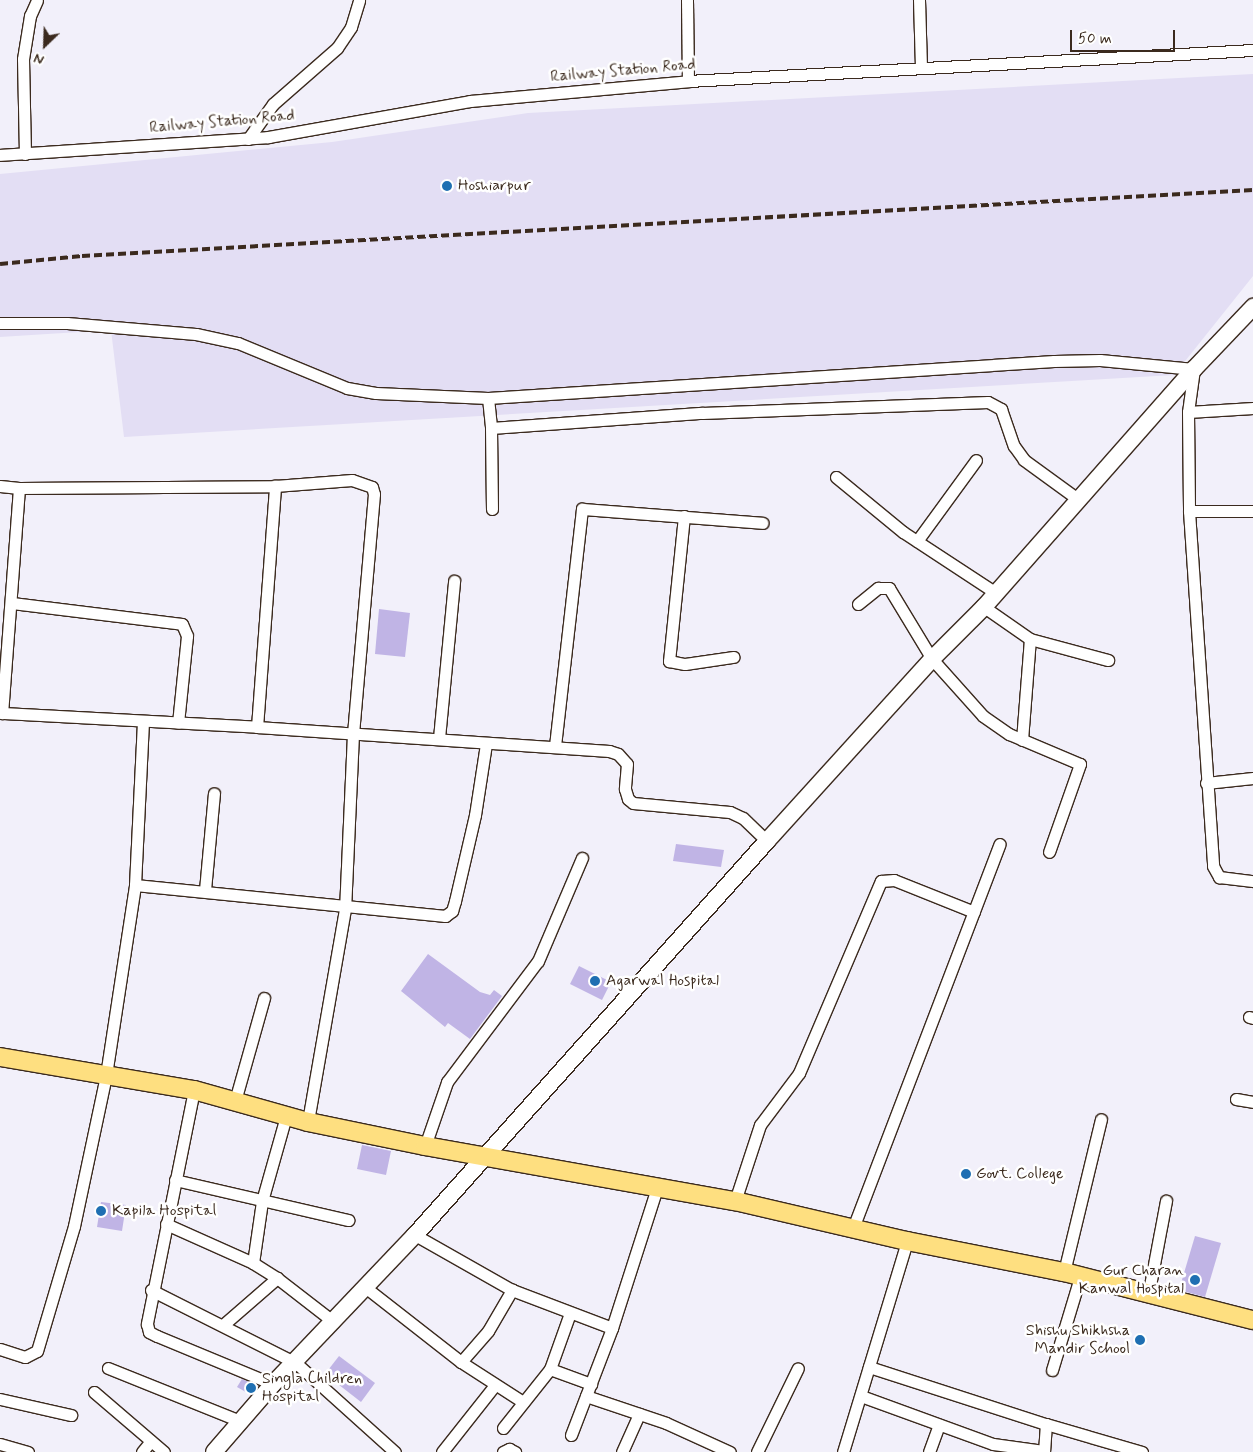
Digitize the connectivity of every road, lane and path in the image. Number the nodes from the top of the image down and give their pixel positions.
1 (37, 0) edge
2 (359, 0) edge
3 (687, 0) edge
4 (919, 0) edge
5 (1253, 50) edge
6 (921, 67) junction
7 (688, 81) junction
8 (248, 139) junction
9 (25, 154) junction
10 (0, 155) edge
11 (1253, 308) edge
12 (0, 324) edge
13 (1194, 370) junction
14 (488, 398) junction
15 (1253, 408) edge
16 (1188, 412) junction
17 (492, 428) junction
18 (976, 460) dead end
19 (836, 476) dead end
20 (0, 486) edge
21 (275, 486) junction
22 (19, 488) junction
23 (1079, 500) junction
24 (492, 509) dead end
25 (1189, 510) junction
26 (1253, 511) edge
27 (684, 516) junction
28 (762, 523) dead end
29 (917, 541) junction
30 (454, 581) dead end
31 (996, 593) junction
32 (12, 603) junction
33 (858, 604) dead end
34 (984, 607) junction
35 (1030, 639) junction
36 (733, 657) dead end
37 (932, 659) junction
38 (1108, 660) dead end
39 (1, 713) edge
40 (143, 721) junction
41 (178, 723) junction
42 (257, 727) junction
43 (353, 734) junction
44 (438, 738) junction
45 (1022, 740) junction
46 (486, 744) junction
47 (555, 746) junction
48 (1253, 778) edge
49 (1206, 783) junction
50 (214, 793) dead end
51 (767, 841) junction
52 (1000, 844) dead end
53 (1050, 852) dead end
54 (582, 858) dead end
55 (1253, 881) edge
56 (135, 885) junction
57 (205, 890) junction
58 (345, 908) junction
59 (974, 912) junction
60 (264, 998) dead end
61 (0, 1057) edge
62 (106, 1074) junction
63 (194, 1090) junction
64 (1236, 1099) dead end
65 (235, 1101) junction
66 (1253, 1102) edge
67 (286, 1116) junction
68 (1102, 1119) dead end
69 (308, 1122) junction
70 (425, 1146) junction
71 (486, 1156) junction
72 (175, 1180) junction
73 (657, 1188) junction
74 (262, 1201) junction
75 (735, 1201) junction
76 (1166, 1201) dead end
77 (348, 1220) dead end
78 (166, 1224) junction
79 (853, 1228) junction
80 (415, 1235) junction
81 (907, 1241) junction
82 (253, 1263) junction
83 (1072, 1274) junction
84 (277, 1278) junction
85 (365, 1287) junction
86 (151, 1290) junction
87 (512, 1290) junction
88 (1148, 1296) junction
89 (570, 1313) junction
90 (1253, 1320) edge
91 (334, 1322) junction
92 (223, 1325) junction
93 (612, 1328) junction
94 (0, 1350) edge
95 (296, 1362) junction
96 (461, 1362) junction
97 (869, 1367) junction
98 (108, 1368) dead end
99 (798, 1368) dead end
100 (550, 1369) junction
101 (1052, 1370) dead end
102 (273, 1384) junction
103 (591, 1384) junction
104 (495, 1385) junction
105 (94, 1392) dead end
106 (586, 1396) junction
107 (861, 1396) junction
108 (0, 1399) edge
109 (523, 1402) junction
110 (640, 1414) junction
111 (71, 1415) dead end
112 (242, 1422) junction
113 (1046, 1424) junction
114 (939, 1426) junction
115 (503, 1428) dead end
116 (571, 1435) dead end
117 (151, 1441) junction
118 (0, 1444) edge
119 (993, 1448) edge
120 (28, 1452) edge
121 (142, 1452) edge
122 (164, 1452) edge
123 (216, 1452) edge
124 (395, 1452) edge
125 (442, 1452) edge
126 (502, 1452) edge
127 (515, 1452) edge
128 (622, 1452) edge
129 (730, 1452) edge
130 (757, 1452) edge
131 (843, 1452) edge
132 (929, 1452) edge
133 (1044, 1452) edge
134 (1142, 1452) edge

1 - 9 street
2 - 8 street
3 - 7 street
4 - 6 street
5 - 6 street, Railway Station Road
6 - 7 street, Railway Station Road
7 - 8 street, Railway Station Road
8 - 9 street, Railway Station Road
9 - 10 street, Railway Station Road
11 - 13 main road
12 - 14 street
13 - 14 street
13 - 16 street
13 - 23 main road
14 - 17 street
15 - 16 street
16 - 25 street
17 - 23 street
17 - 24 street
18 - 29 street
19 - 29 street
20 - 22 street
21 - 22 street
21 - 42 street
21 - 43 street
22 - 32 street
23 - 31 main road
25 - 26 street
25 - 49 street
27 - 28 street
27 - 36 street
27 - 47 street
29 - 31 street
30 - 44 street
31 - 34 main road
32 - 39 street
32 - 41 street
33 - 37 street
34 - 35 street
34 - 37 main road
35 - 38 street
35 - 45 street
37 - 45 street
37 - 51 main road
39 - 40 street
40 - 41 street
40 - 56 street
41 - 42 street
42 - 43 street
43 - 44 street
43 - 58 street
44 - 46 street
45 - 53 street
46 - 47 street
46 - 58 street
47 - 51 street
48 - 49 street
49 - 55 street
50 - 57 street
51 - 71 main road
52 - 59 street
54 - 70 street
56 - 57 street
56 - 62 street
57 - 58 street
58 - 69 street
59 - 75 street
59 - 79 street
60 - 65 street
61 - 62 main road
62 - 63 main road
62 - 94 street
63 - 65 main road
63 - 72 street
64 - 66 street
65 - 67 main road
67 - 69 main road
67 - 74 street
68 - 83 street
69 - 70 main road
70 - 71 main road
71 - 73 main road
71 - 80 main road
72 - 74 street
72 - 78 street
73 - 75 main road
73 - 93 street
74 - 77 street
74 - 82 street
75 - 79 main road
76 - 88 street
78 - 82 street
78 - 86 street
79 - 81 main road
80 - 85 main road
80 - 87 street
81 - 83 main road
81 - 97 street
82 - 84 street
83 - 88 main road
83 - 101 street
84 - 91 street
84 - 92 street
85 - 91 main road
85 - 96 street
86 - 92 street
86 - 102 street
87 - 89 street
87 - 96 street
88 - 90 main road
89 - 93 street
89 - 100 street
91 - 95 main road
92 - 95 street
93 - 103 street
95 - 102 main road
95 - 124 street
96 - 104 street
97 - 107 street
97 - 113 street
98 - 112 street
99 - 130 street
100 - 103 street
100 - 109 street
102 - 112 main road
103 - 106 street
104 - 109 street
104 - 125 street
105 - 117 street
106 - 110 street
106 - 116 street
107 - 114 street
107 - 131 street
108 - 111 street
109 - 115 street
110 - 128 street
110 - 129 street
112 - 123 main road
113 - 133 street
113 - 134 street
114 - 119 street
114 - 132 street
117 - 121 street
117 - 122 street
118 - 120 street
119 - 133 street
126 - 127 street

